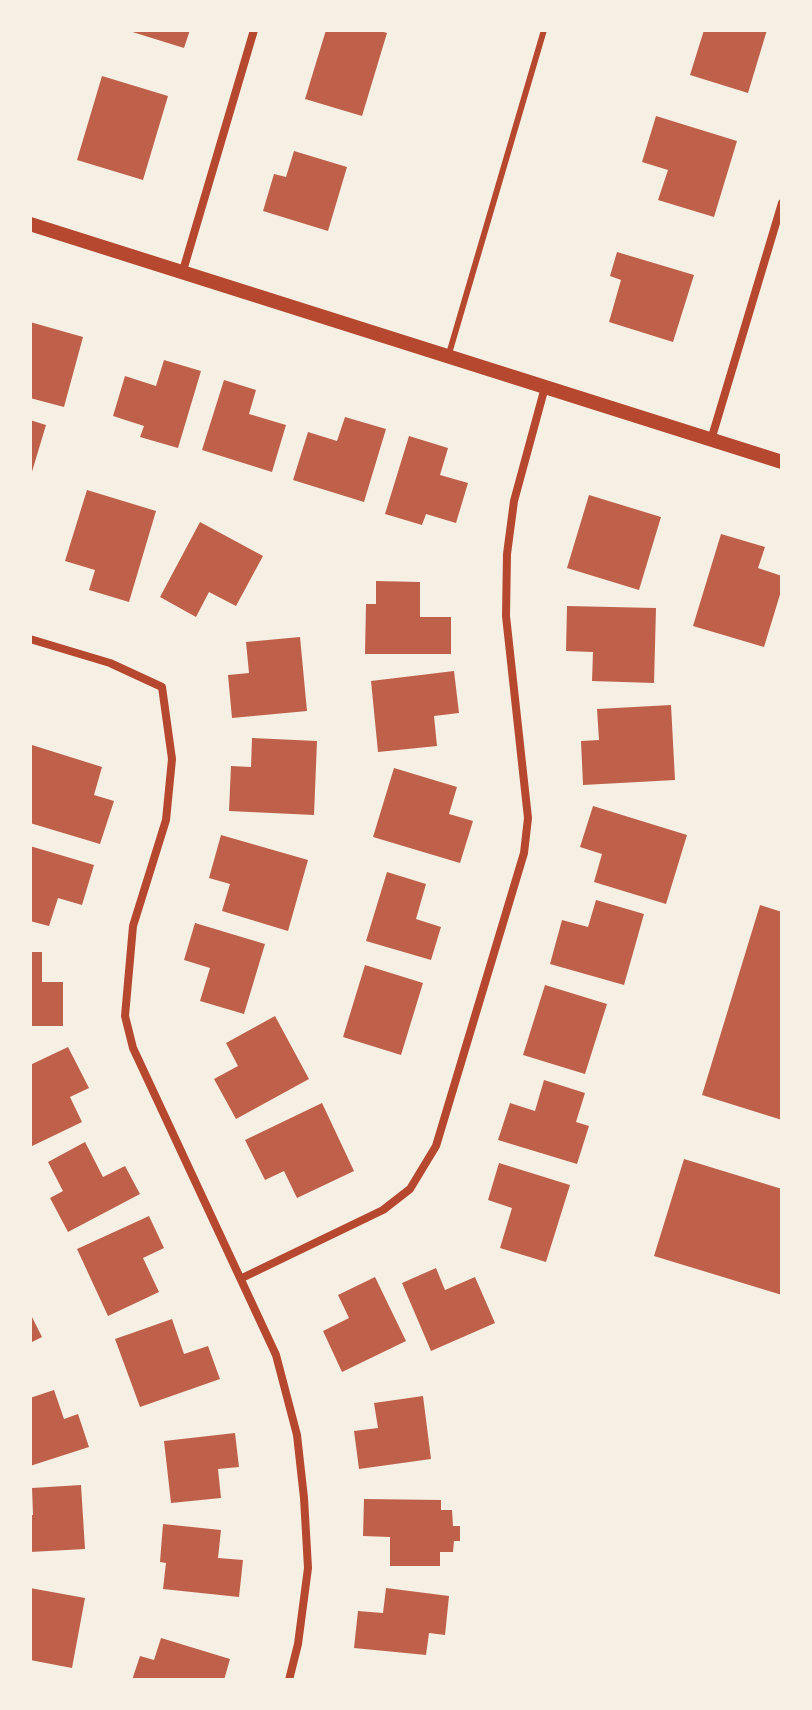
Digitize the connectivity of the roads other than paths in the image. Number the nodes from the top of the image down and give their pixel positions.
1 (254, 30) edge
2 (544, 30) edge
3 (782, 203) edge
4 (30, 224) edge
5 (182, 274) junction
6 (448, 357) junction
7 (545, 387) junction
8 (711, 440) junction
9 (782, 462) edge
10 (30, 639) edge
11 (242, 1278) junction
12 (289, 1680) edge

1 - 5 street
2 - 6 lane
3 - 8 street
4 - 5 street
5 - 6 street
6 - 7 street
7 - 8 street
7 - 11 street
8 - 9 street
10 - 11 street
11 - 12 street

